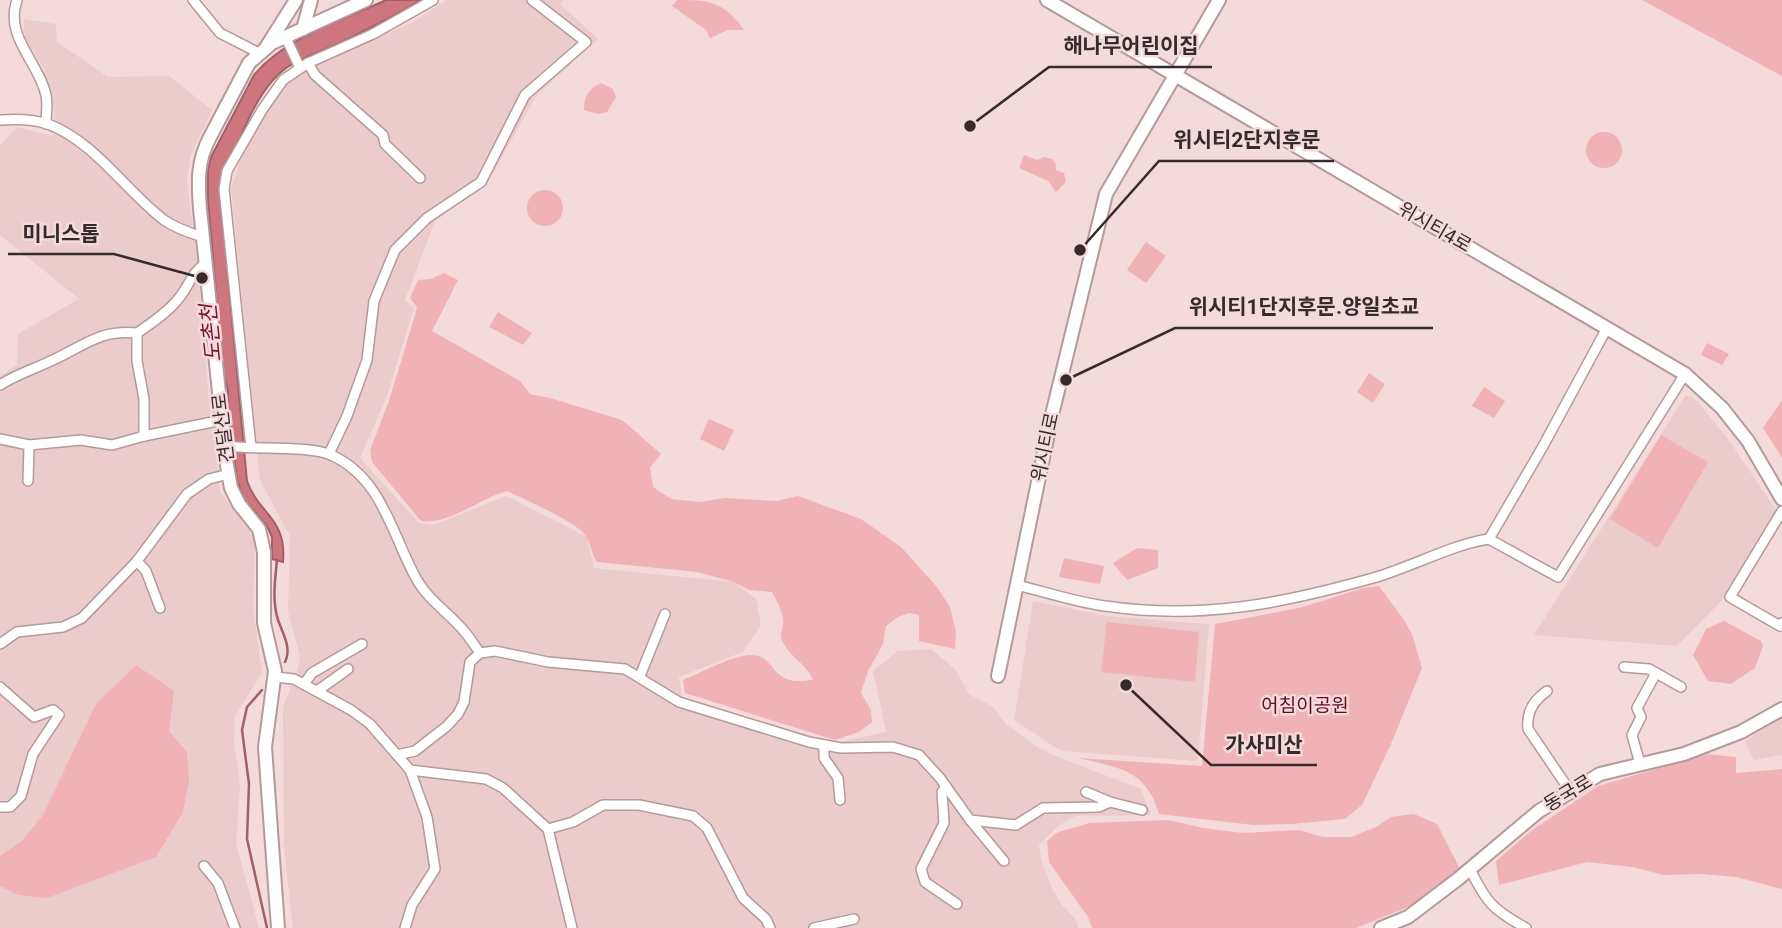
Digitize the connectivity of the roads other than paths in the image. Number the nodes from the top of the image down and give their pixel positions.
1 (17, 0) edge
2 (193, 0) edge
3 (296, 0) edge
4 (311, 0) edge
5 (366, 0) edge
6 (433, 0) edge
7 (532, 0) edge
8 (1047, 0) edge
9 (1219, 0) edge
10 (303, 29) junction
11 (287, 39) junction
12 (263, 50) junction
13 (302, 65) junction
14 (1174, 76) junction
15 (0, 120) edge
16 (46, 124) junction
17 (420, 178) dead end
18 (203, 237) junction
19 (206, 263) junction
20 (1607, 328) junction
21 (137, 333) junction
22 (1685, 374) junction
23 (0, 385) edge
24 (222, 420) junction
25 (144, 436) junction
26 (0, 439) edge
27 (29, 445) junction
28 (227, 447) junction
29 (249, 448) junction
30 (328, 454) junction
31 (229, 474) junction
32 (28, 481) dead end
33 (1782, 499) edge
34 (1782, 511) edge
35 (1489, 539) junction
36 (137, 561) junction
37 (1017, 585) junction
38 (160, 608) dead end
39 (665, 614) dead end
40 (1782, 622) edge
41 (0, 644) edge
42 (362, 644) dead end
43 (480, 653) junction
44 (1624, 667) dead end
45 (348, 668) dead end
46 (1656, 673) junction
47 (640, 676) junction
48 (998, 676) dead end
49 (275, 677) junction
50 (304, 684) junction
51 (0, 687) edge
52 (1681, 687) dead end
53 (317, 691) junction
54 (1547, 691) dead end
55 (1782, 709) edge
56 (824, 745) junction
57 (397, 755) junction
58 (1640, 764) junction
59 (411, 770) junction
60 (946, 786) junction
61 (1570, 791) junction
62 (1086, 792) dead end
63 (840, 800) dead end
64 (1110, 802) junction
65 (0, 807) edge
66 (1142, 810) dead end
67 (970, 820) junction
68 (548, 829) junction
69 (1004, 861) dead end
70 (204, 866) dead end
71 (1470, 869) junction
72 (957, 904) dead end
73 (854, 919) dead end
74 (235, 928) edge
75 (278, 928) edge
76 (405, 928) edge
77 (572, 928) edge
78 (770, 928) edge
79 (814, 928) edge
80 (1381, 928) edge
81 (1526, 928) edge

1 - 16 street
2 - 12 street
3 - 12 street, 견달산로
4 - 10 street
5 - 10 street
6 - 13 street
7 - 30 street
8 - 14 street, 위시티4로
9 - 14 street, 위시티로
10 - 11 street
11 - 12 street
11 - 13 street
12 - 18 street, 견달산로
13 - 17 street
13 - 29 street
14 - 20 street, 위시티4로
14 - 37 street, 위시티로
15 - 16 street
16 - 18 street
18 - 19 street, 견달산로
19 - 21 street
19 - 24 street, 견달산로
20 - 22 street, 위시티4로
20 - 35 street
21 - 23 street
21 - 25 street
22 - 33 street, 위시티4로
22 - 35 street
24 - 25 street
24 - 28 street, 견달산로
25 - 27 street
26 - 27 street
27 - 32 street
28 - 29 street
28 - 31 street, 견달산로
29 - 30 street
30 - 43 street
31 - 36 street
31 - 49 street, 견달산로
34 - 40 street
35 - 37 street
36 - 38 street
36 - 41 street
37 - 48 street, 위시티로
39 - 47 street
42 - 50 street
43 - 47 street
43 - 57 street
44 - 46 street
45 - 53 street
46 - 52 street
46 - 58 street
47 - 56 street
49 - 50 street
49 - 75 street, 견달산로
50 - 53 street
51 - 65 street
53 - 57 street
54 - 61 street
55 - 58 street, 동국로
56 - 60 street
56 - 63 street
57 - 59 street
58 - 61 street, 동국로
59 - 68 street
59 - 76 street
60 - 67 street
60 - 72 street
61 - 71 street, 동국로
62 - 64 street
64 - 66 street
64 - 67 street
67 - 69 street
68 - 77 street
68 - 78 street
70 - 74 street
71 - 80 street, 동국로
71 - 81 street
73 - 79 street

